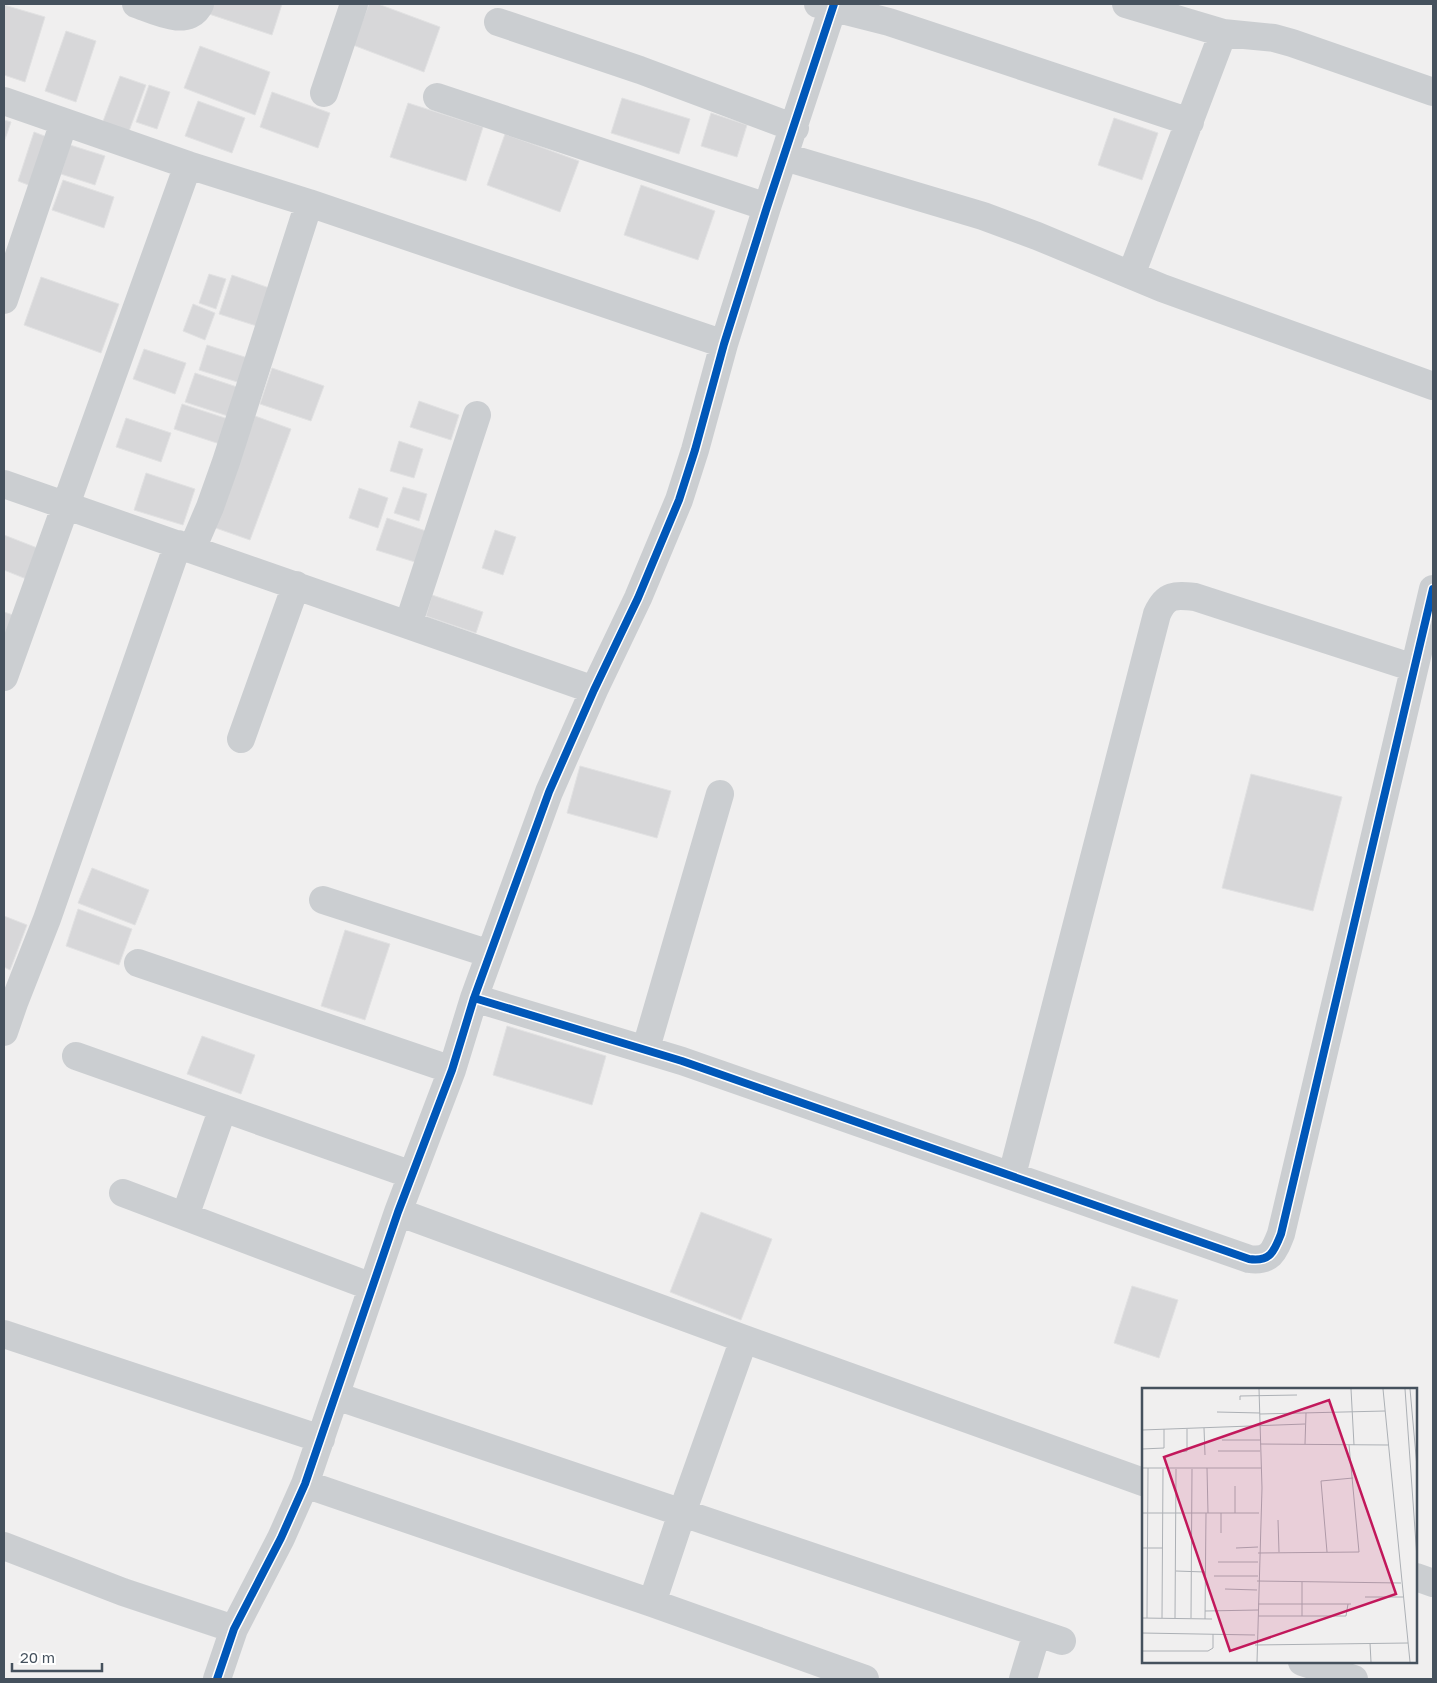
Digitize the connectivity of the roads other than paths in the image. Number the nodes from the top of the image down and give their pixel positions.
1 (136, 4) edge
2 (200, 4) edge
3 (354, 4) edge
4 (1126, 4) edge
5 (829, 5) edge
6 (498, 22) dead end
7 (1223, 33) junction
8 (1433, 92) edge
9 (324, 94) dead end
10 (437, 97) dead end
11 (4, 101) edge
12 (64, 122) junction
13 (1190, 122) junction
14 (795, 128) junction
15 (785, 157) junction
16 (188, 165) junction
17 (309, 203) junction
18 (767, 207) junction
19 (1132, 275) junction
20 (4, 300) edge
21 (724, 344) junction
22 (1433, 386) edge
23 (477, 414) dead end
24 (4, 484) edge
25 (66, 506) junction
26 (185, 547) junction
27 (296, 585) junction
28 (1433, 589) edge
29 (408, 625) junction
30 (1414, 668) junction
31 (4, 677) edge
32 (594, 690) junction
33 (241, 739) dead end
34 (720, 794) dead end
35 (322, 900) dead end
36 (490, 954) junction
37 (138, 963) dead end
38 (474, 998) junction
39 (9, 1001) edge
40 (4, 1032) edge
41 (646, 1048) junction
42 (76, 1056) dead end
43 (452, 1070) junction
44 (223, 1108) junction
45 (412, 1175) junction
46 (1012, 1175) junction
47 (122, 1193) dead end
48 (398, 1212) junction
49 (184, 1216) junction
50 (372, 1287) junction
51 (4, 1334) edge
52 (744, 1339) junction
53 (336, 1396) junction
54 (321, 1439) junction
55 (1142, 1482) edge
56 (305, 1484) junction
57 (682, 1513) junction
58 (4, 1546) edge
59 (1417, 1577) edge
60 (1433, 1583) edge
61 (652, 1603) junction
62 (234, 1629) junction
63 (1305, 1663) edge
64 (217, 1679) edge
65 (865, 1679) edge
66 (1023, 1679) edge
67 (1354, 1679) edge

1 - 2 street
3 - 9 street
4 - 7 street
5 - 13 street
5 - 14 street
6 - 14 street
7 - 8 street
7 - 13 street
10 - 18 street
11 - 12 street
12 - 16 street
12 - 20 street
13 - 19 street
14 - 15 street
15 - 18 street
15 - 19 street
16 - 17 street
16 - 25 street
17 - 21 street
17 - 26 street
18 - 21 street
19 - 22 street
21 - 32 street
23 - 29 street
24 - 25 street
25 - 26 street
25 - 31 street
26 - 27 street
26 - 39 street
27 - 29 street
27 - 33 street
28 - 30 street
29 - 32 street
30 - 46 street
30 - 46 street
32 - 36 street
34 - 41 street
35 - 36 street
36 - 38 street
37 - 43 street
38 - 41 street
38 - 43 street
39 - 40 street
41 - 46 street
42 - 44 street
43 - 45 street
44 - 45 street
44 - 49 street
45 - 48 street
47 - 49 street
48 - 50 street
48 - 52 street
49 - 50 street
50 - 53 street
51 - 54 street
52 - 55 street
52 - 57 street
53 - 54 street
53 - 57 street
54 - 56 street
56 - 61 street
56 - 62 street
57 - 61 street
57 - 66 street
58 - 62 street
59 - 60 street
61 - 65 street
62 - 64 street
63 - 67 street

